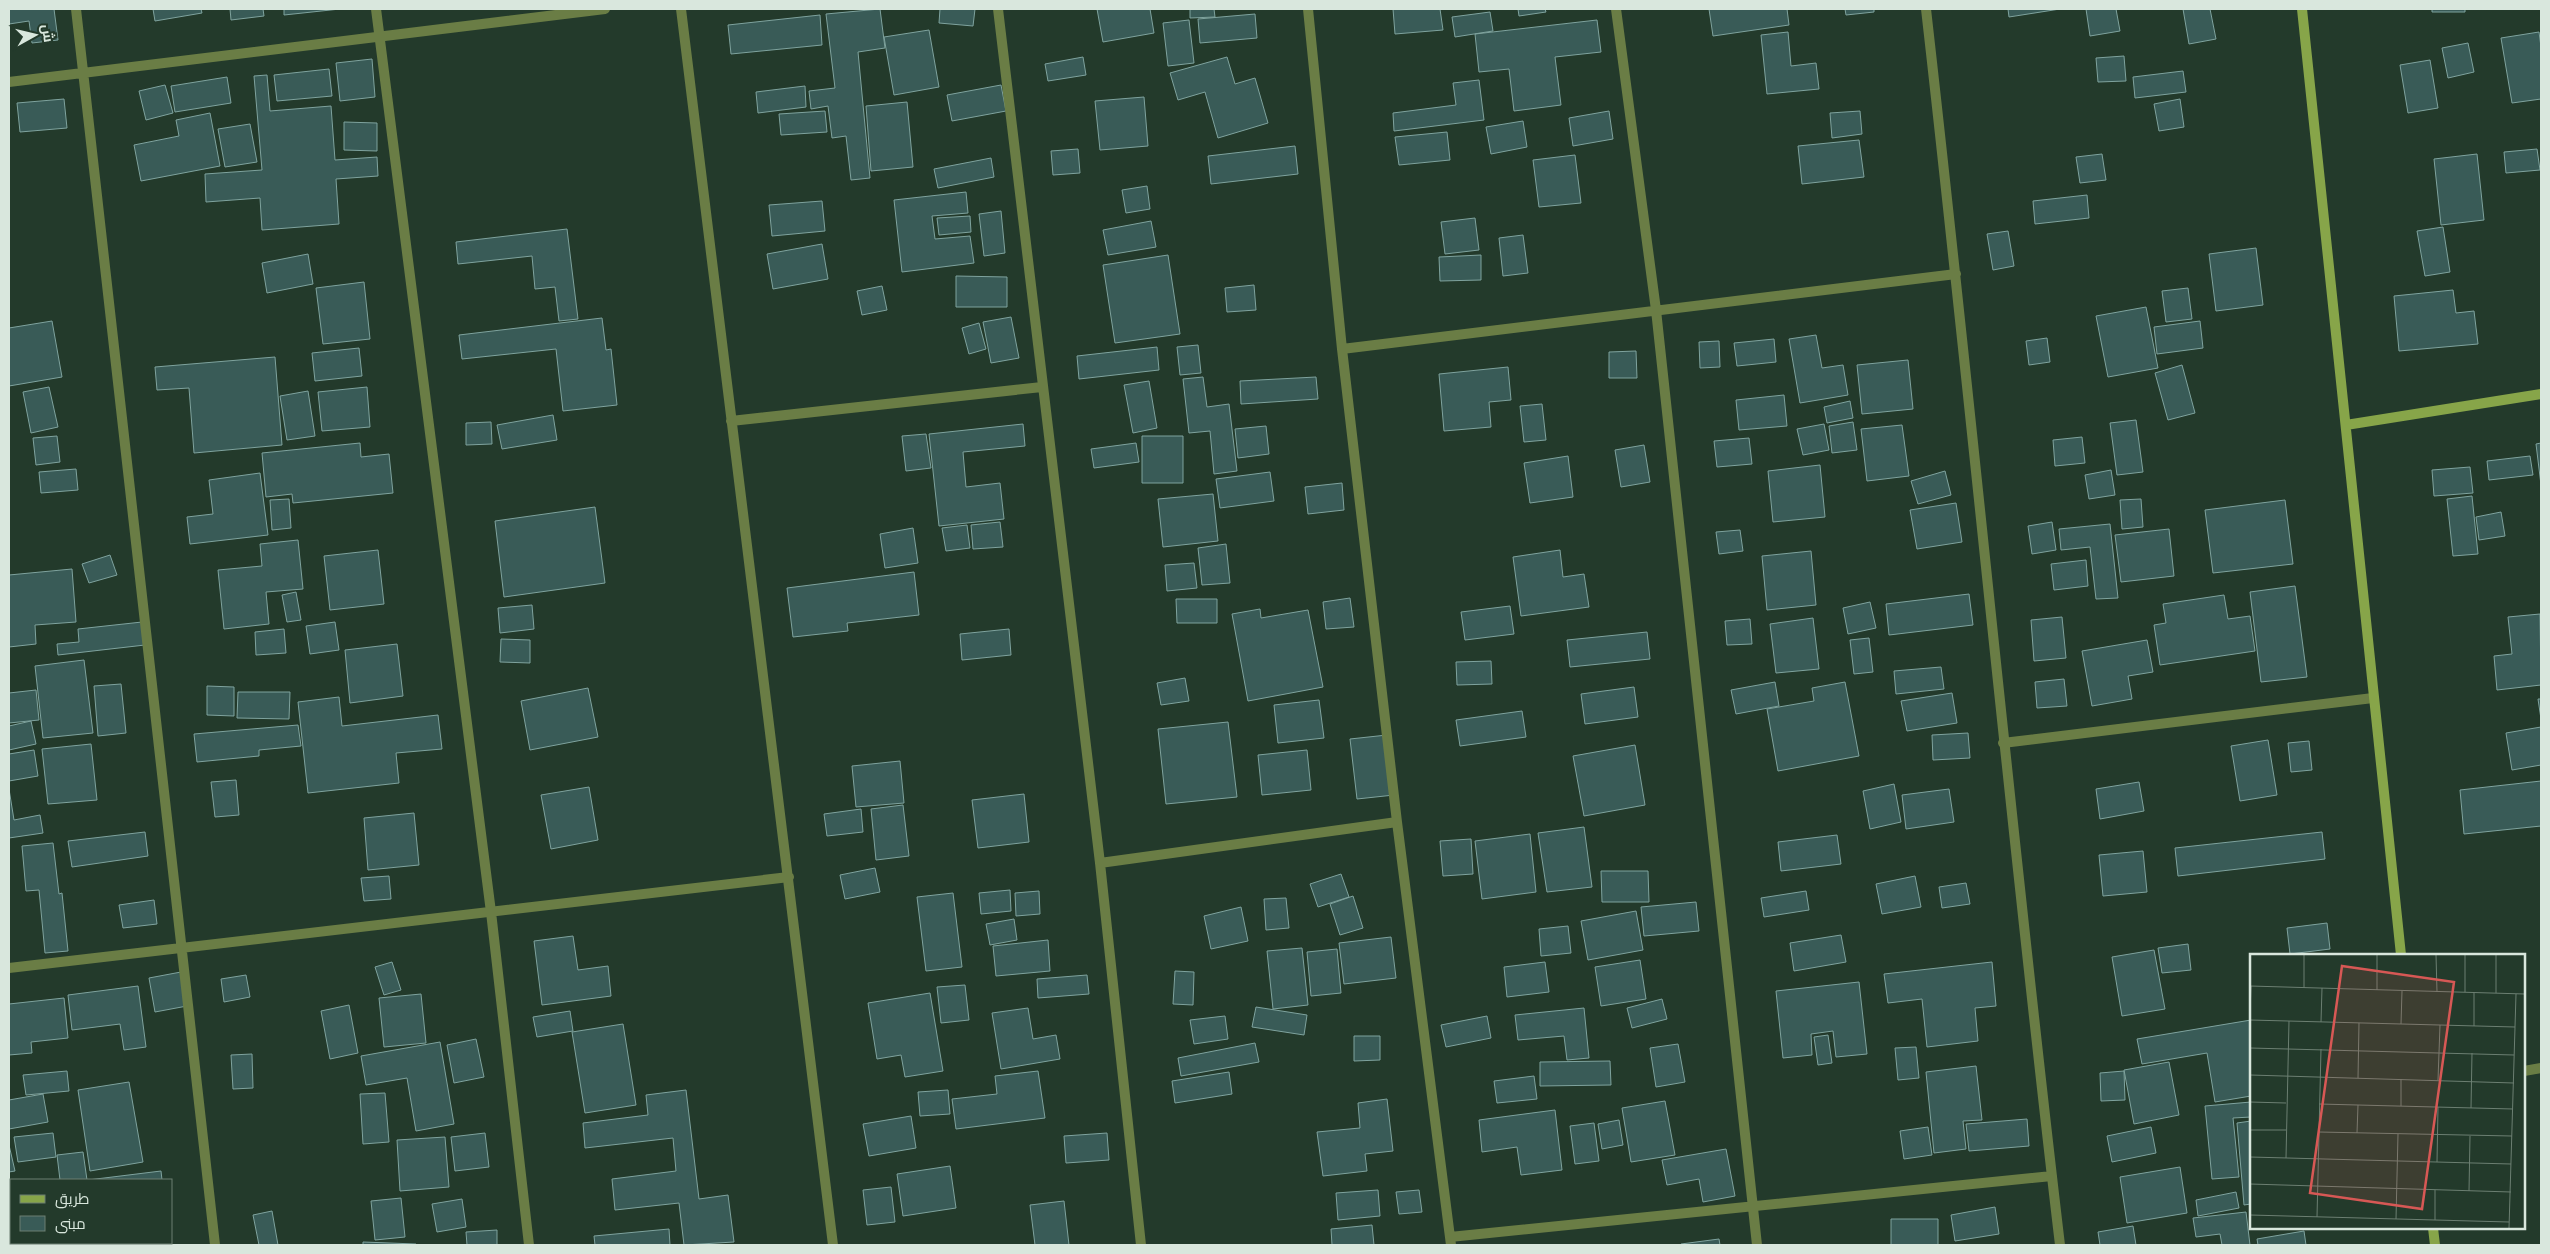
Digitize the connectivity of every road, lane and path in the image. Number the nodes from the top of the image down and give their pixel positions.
1 (76, 9) edge
2 (376, 9) edge
3 (605, 9) edge
4 (681, 9) edge
5 (998, 9) edge
6 (1308, 9) edge
7 (1616, 9) edge
8 (1926, 9) edge
9 (2302, 9) edge
10 (378, 37) junction
11 (83, 74) junction
12 (9, 82) edge
13 (1956, 274) junction
14 (1656, 310) junction
15 (1342, 349) junction
16 (1042, 387) junction
17 (2541, 394) edge
18 (731, 421) junction
19 (2346, 425) junction
20 (2372, 698) junction
21 (2003, 742) junction
22 (1397, 822) junction
23 (1100, 863) junction
24 (789, 877) junction
25 (491, 912) junction
26 (182, 947) junction
27 (2401, 954) edge
28 (9, 968) edge
29 (2541, 1068) edge
30 (2525, 1071) edge
31 (2052, 1176) junction
32 (1753, 1208) junction
33 (2433, 1229) edge
34 (1451, 1241) edge
35 (214, 1245) edge
36 (529, 1245) edge
37 (833, 1245) edge
38 (1141, 1245) edge
39 (1758, 1245) edge
40 (2060, 1245) edge
41 (2436, 1245) edge

1 - 11 street
2 - 10 street
3 - 10 street
4 - 18 street
5 - 16 street
6 - 15 street
7 - 14 street
8 - 13 street
9 - 19 street
10 - 11 street
10 - 25 street
11 - 12 street
11 - 26 street
13 - 14 street
13 - 21 street
14 - 15 street
14 - 32 street
15 - 22 street
16 - 18 street
16 - 23 street
17 - 19 street
18 - 24 street
19 - 20 street
20 - 21 street
20 - 27 street
21 - 31 street
22 - 23 street
22 - 34 street
23 - 38 street
24 - 25 street
24 - 37 street
25 - 26 street
25 - 36 street
26 - 28 street
26 - 35 street
29 - 30 street
31 - 32 street
31 - 40 street
32 - 34 street
32 - 39 street
33 - 41 street

